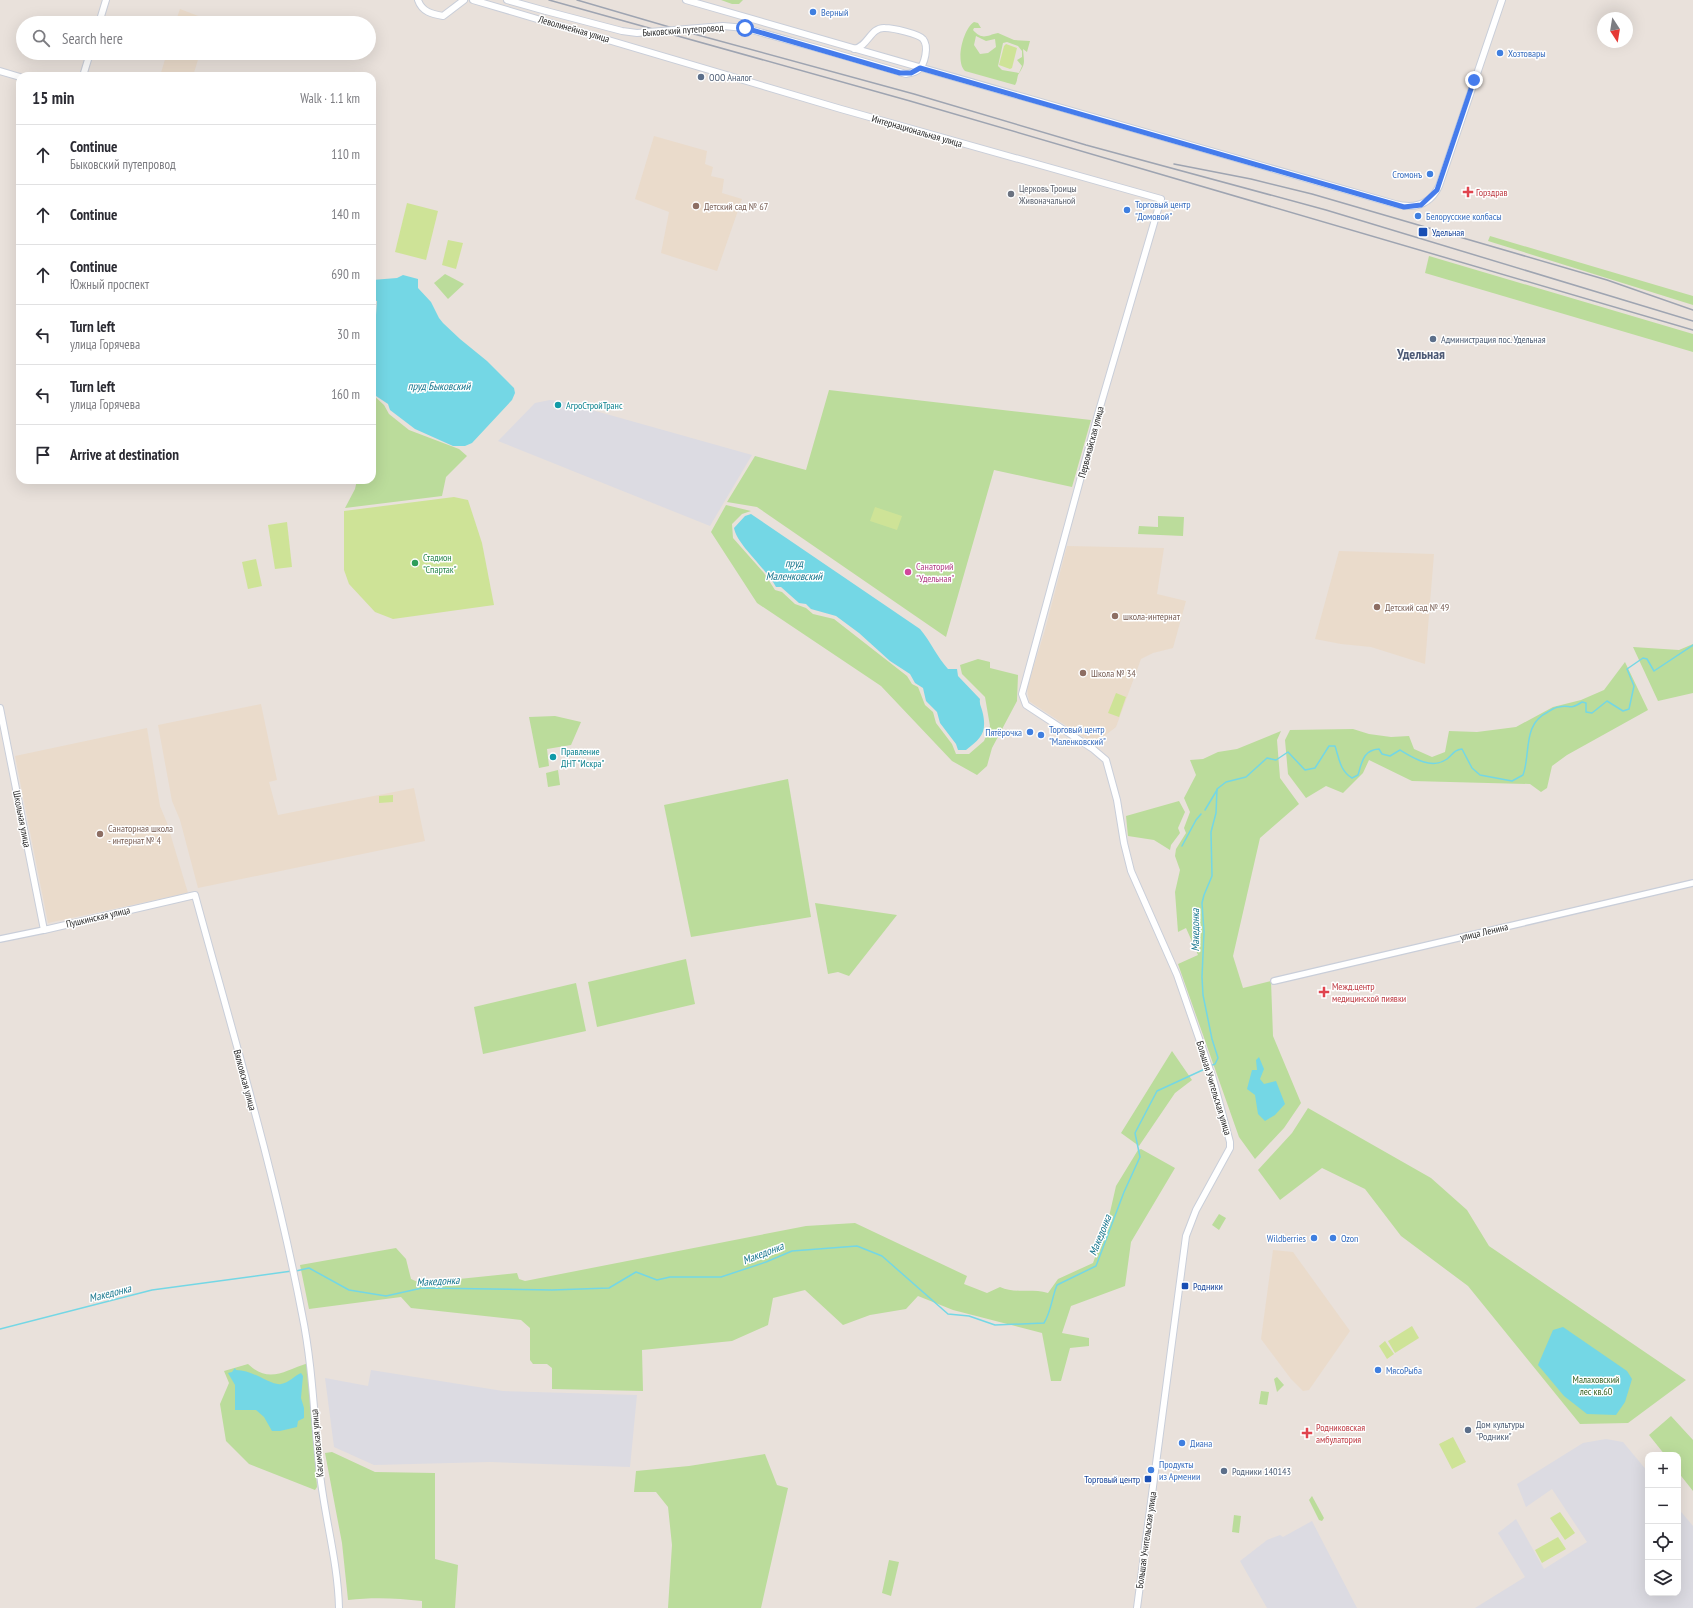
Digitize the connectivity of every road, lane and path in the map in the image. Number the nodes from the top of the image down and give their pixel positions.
1 (106, 0) edge
2 (418, 0) edge
3 (464, 0) edge
4 (473, 0) edge
5 (507, 0) edge
6 (686, 0) edge
7 (1502, 0) edge
8 (101, 16) edge
9 (868, 39) junction
10 (854, 49) junction
11 (876, 55) junction
12 (675, 59) joint
13 (88, 60) edge
14 (920, 68) junction
15 (0, 71) edge
16 (84, 72) edge
17 (16, 76) edge
18 (1161, 199) joint
19 (1024, 686) joint
20 (0, 708) edge
21 (1693, 883) edge
22 (195, 895) joint
23 (44, 930) junction
24 (0, 939) edge
25 (1274, 981) dead end
26 (295, 1278) joint
27 (339, 1608) edge
28 (1137, 1608) edge

1 - 8 main road
2 - 3 main road
4 - 12 main road, Леволинейная улица
5 - 14 main road, Быковский путепровод, bridge
6 - 10 main road
7 - 14 main road
9 - 10 main road
9 - 11 main road
9 - 14 main road
10 - 11 main road
11 - 14 main road
12 - 18 main road, Интернациональная улица
13 - 16 main road
15 - 17 main road
18 - 19 main road, Первомайская улица
19 - 28 main road, Большая Учительская улица
20 - 23 main road, Школьная улица
21 - 25 street, улица Ленина
22 - 23 main road, Пушкинская улица
22 - 26 main road, Вялковская улица
23 - 24 street, Пушкинская улица
26 - 27 main road, Касимовская улица

